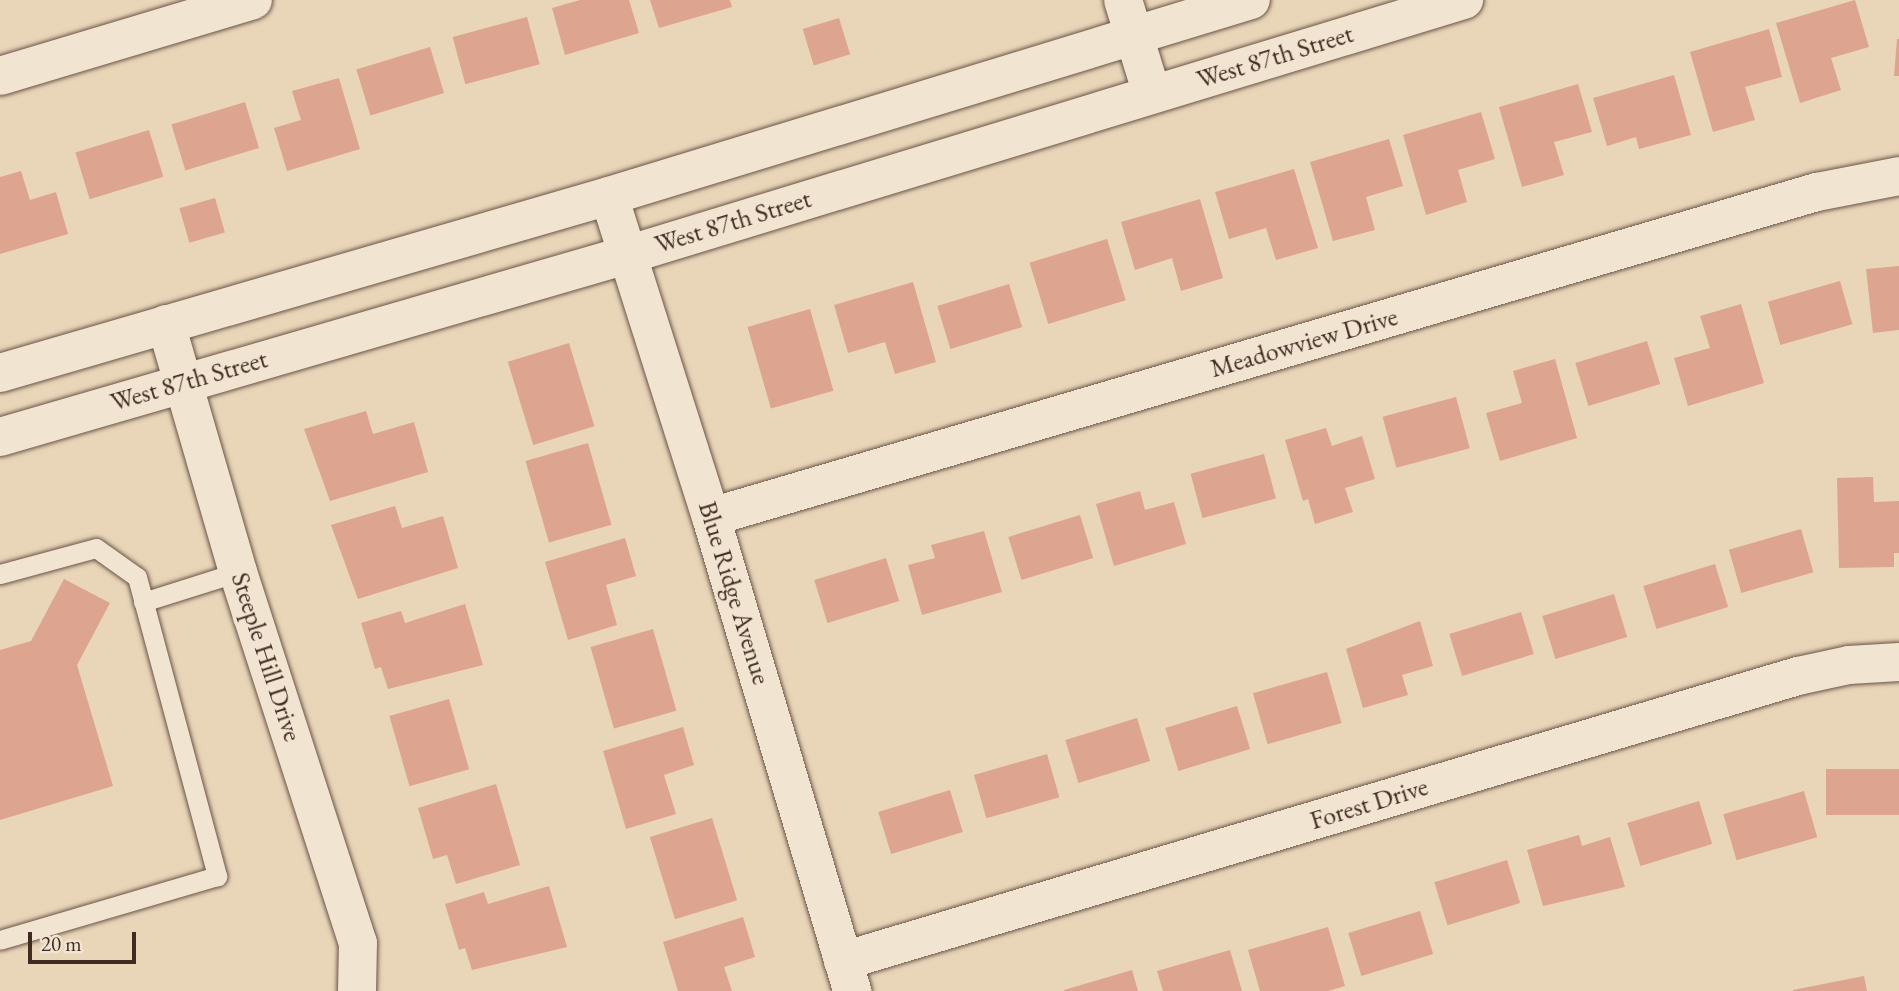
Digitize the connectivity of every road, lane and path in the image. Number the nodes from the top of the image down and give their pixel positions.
1 (253, 0) edge
2 (1251, 0) edge
3 (1464, 0) edge
4 (1128, 18) edge
5 (0, 76) edge
6 (1152, 94) junction
7 (1899, 176) edge
8 (609, 196) junction
9 (630, 254) junction
10 (166, 324) junction
11 (0, 373) edge
12 (183, 383) junction
13 (0, 437) edge
14 (711, 517) junction
15 (238, 572) junction
16 (0, 574) edge
17 (144, 602) junction
18 (1899, 662) edge
19 (0, 940) edge
20 (848, 976) edge
21 (357, 991) edge

1 - 5 street
2 - 4 street
3 - 6 street, West 87th Street
4 - 6 street
4 - 8 street
6 - 9 street, West 87th Street
7 - 14 street, Meadowview Drive
8 - 9 street, Blue Ridge Avenue
8 - 10 street
9 - 12 street, West 87th Street
9 - 14 street, Blue Ridge Avenue
10 - 11 street
10 - 12 street, Steeple Hill Drive
12 - 13 street, West 87th Street
12 - 15 street, Steeple Hill Drive
14 - 20 street, Blue Ridge Avenue
15 - 17 lane
15 - 21 street, Steeple Hill Drive
16 - 17 lane
17 - 19 lane
18 - 20 street, Forest Drive

